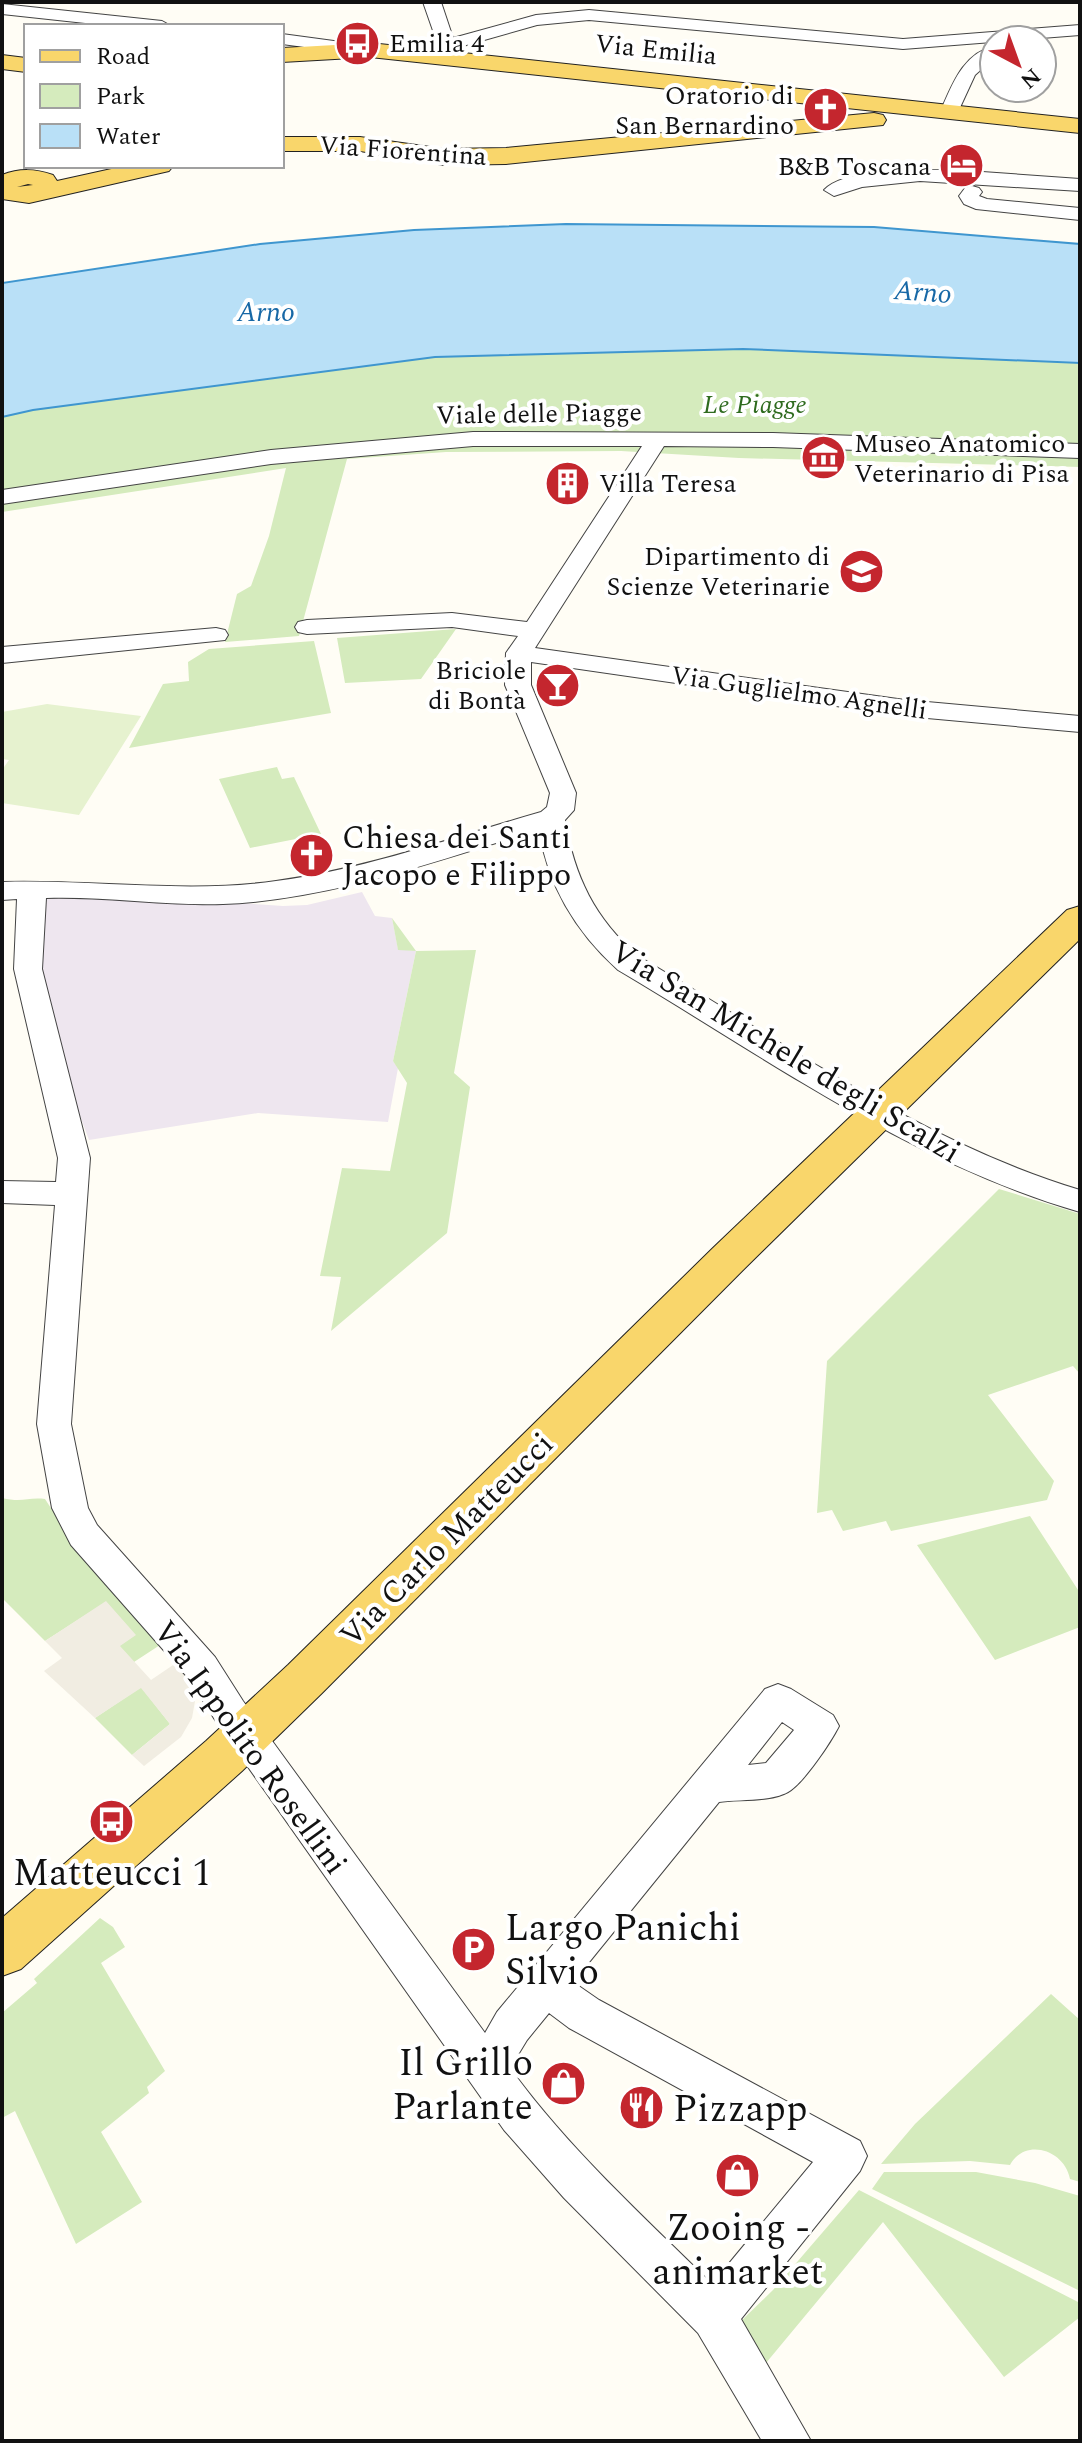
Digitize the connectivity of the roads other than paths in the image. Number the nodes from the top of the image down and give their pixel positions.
1 (432, 2) edge
2 (2, 9) edge
3 (143, 24) edge
4 (1080, 30) edge
5 (1058, 33) edge
6 (978, 39) edge
7 (287, 47) edge
8 (448, 51) junction
9 (978, 58) edge
10 (2, 62) edge
11 (24, 65) edge
12 (858, 111) junction
13 (958, 112) junction
14 (1080, 126) edge
15 (284, 144) edge
16 (143, 168) edge
17 (22, 182) edge
18 (1080, 185) edge
19 (972, 192) junction
20 (1080, 200) edge
21 (1080, 214) edge
22 (657, 440) junction
23 (1080, 451) edge
24 (2, 497) edge
25 (307, 627) dead end
26 (216, 635) dead end
27 (526, 641) junction
28 (2, 655) edge
29 (1080, 724) edge
30 (551, 818) junction
31 (32, 889) junction
32 (2, 891) edge
33 (1080, 918) edge
34 (878, 1113) junction
35 (2, 1192) edge
36 (72, 1194) junction
37 (1080, 1201) edge
38 (246, 1735) junction
39 (708, 1786) dead end
40 (2, 1952) edge
41 (545, 1986) junction
42 (485, 2071) junction
43 (714, 2317) junction
44 (788, 2441) edge

1 - 8 street
2 - 3 street
4 - 5 street
6 - 8 street
7 - 8 main road, Via Emilia
8 - 12 main road, Via Emilia
9 - 13 street
10 - 11 main road
12 - 13 main road, Via Fiorentina
12 - 15 main road, Via Fiorentina
13 - 14 main road, Via Fiorentina
16 - 17 main road
18 - 19 street
19 - 20 street
19 - 21 street
22 - 23 street, Viale delle Piagge
22 - 24 street, Viale delle Piagge
22 - 27 street
25 - 27 street, Via Guglielmo Agnelli
26 - 28 street
27 - 29 street, Via Guglielmo Agnelli
27 - 30 street
30 - 31 street
30 - 34 street, Via San Michele degli Scalzi
31 - 32 street
31 - 36 street, Via Ippolito Rosellini
33 - 34 main road, Via Carlo Matteucci
34 - 37 street, Via San Michele degli Scalzi
34 - 38 main road, Via Carlo Matteucci
35 - 36 street
36 - 38 street, Via Ippolito Rosellini
38 - 40 main road, Via Carlo Matteucci
38 - 42 street, Via Ippolito Rosellini
39 - 41 street
41 - 42 street
41 - 43 street
42 - 43 street, Via Ippolito Rosellini
43 - 44 street, Via Ippolito Rosellini

